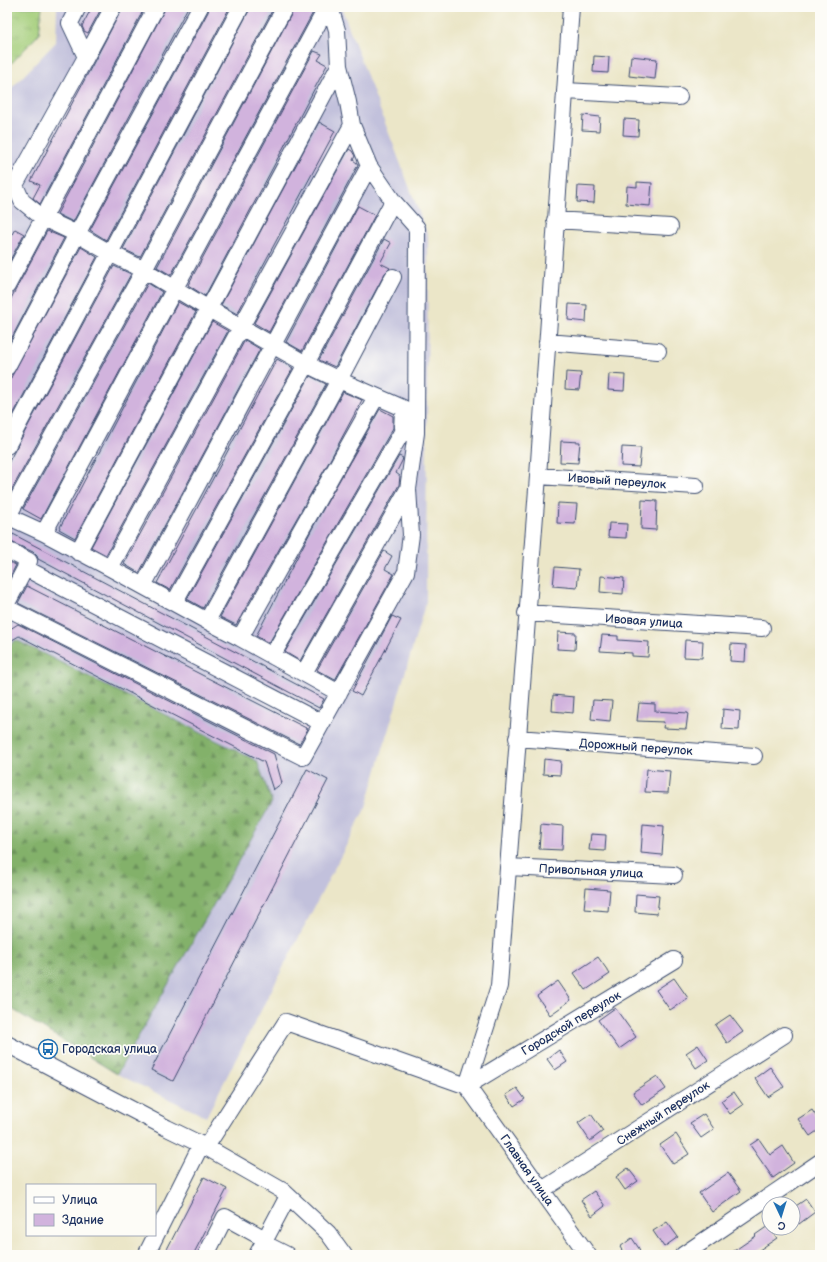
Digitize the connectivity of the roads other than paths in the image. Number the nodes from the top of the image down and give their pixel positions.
1 (78, 7) edge
2 (113, 7) edge
3 (156, 7) edge
4 (200, 7) edge
5 (241, 7) edge
6 (285, 7) edge
7 (329, 7) edge
8 (570, 7) edge
9 (86, 57) junction
10 (339, 66) junction
11 (565, 91) junction
12 (678, 97) dead end
13 (352, 126) junction
14 (369, 166) junction
15 (393, 201) junction
16 (43, 218) junction
17 (555, 220) junction
18 (670, 227) dead end
19 (77, 234) junction
20 (110, 253) junction
21 (144, 270) junction
22 (393, 277) dead end
23 (7, 286) edge
24 (175, 288) junction
25 (209, 309) junction
26 (241, 327) junction
27 (547, 342) junction
28 (273, 344) junction
29 (658, 350) dead end
30 (306, 364) junction
31 (7, 367) edge
32 (339, 380) junction
33 (376, 397) junction
34 (409, 432) junction
35 (7, 446) edge
36 (538, 476) junction
37 (696, 486) dead end
38 (408, 489) junction
39 (7, 517) edge
40 (44, 533) junction
41 (7, 550) edge
42 (78, 552) junction
43 (25, 568) junction
44 (110, 568) junction
45 (143, 586) junction
46 (7, 603) edge
47 (174, 603) junction
48 (7, 608) edge
49 (526, 613) junction
50 (207, 621) junction
51 (762, 628) dead end
52 (240, 638) junction
53 (272, 656) junction
54 (304, 673) junction
55 (339, 693) junction
56 (322, 723) junction
57 (517, 738) junction
58 (754, 756) dead end
59 (508, 868) junction
60 (674, 875) dead end
61 (674, 960) dead end
62 (784, 1035) dead end
63 (7, 1044) edge
64 (467, 1086) junction
65 (204, 1146) junction
66 (820, 1162) edge
67 (542, 1190) junction
68 (288, 1196) junction
69 (262, 1246) edge
70 (146, 1255) edge
71 (206, 1255) edge
72 (287, 1255) edge
73 (344, 1255) edge
74 (588, 1255) edge
75 (682, 1255) edge

1 - 9 street
2 - 9 street
3 - 16 street
4 - 19 street
5 - 20 street
6 - 21 street
7 - 10 street
7 - 24 street
8 - 11 street
9 - 16 street
10 - 13 street
10 - 25 street
11 - 12 street
11 - 17 street
13 - 14 street
13 - 26 street
14 - 15 street
14 - 28 street
15 - 30 street
15 - 34 street
16 - 19 street
16 - 23 street
17 - 18 street
17 - 27 street
19 - 20 street
19 - 31 street
20 - 21 street
20 - 35 street
21 - 24 street
21 - 39 street
22 - 32 street
24 - 25 street
24 - 40 street
25 - 26 street
25 - 42 street
26 - 28 street
26 - 44 street
27 - 29 street
27 - 36 street
28 - 30 street
28 - 45 street
30 - 32 street
30 - 47 street
32 - 33 street
32 - 50 street
33 - 34 street
33 - 52 street
34 - 38 street
34 - 53 street
36 - 37 street, Ивовый переулок
36 - 49 street
38 - 54 street
38 - 55 street
39 - 40 street
40 - 42 street
41 - 43 street
42 - 44 street
43 - 46 street
43 - 56 street
44 - 45 street
45 - 47 street
47 - 50 street
48 - 56 street
49 - 51 street, Ивовая улица
49 - 57 street
50 - 52 street
52 - 53 street
53 - 54 street
54 - 55 street
55 - 56 street
57 - 58 street, Дорожный переулок
57 - 59 street
59 - 60 street, Привольная улица
59 - 64 street
61 - 64 street, Городской переулок
62 - 67 street, Снежный переулок
63 - 65 street
64 - 65 street
64 - 67 street, Главная улица
65 - 68 street
65 - 70 street
66 - 75 street
67 - 74 street, Главная улица
68 - 69 street
68 - 73 street
69 - 71 street
69 - 72 street

